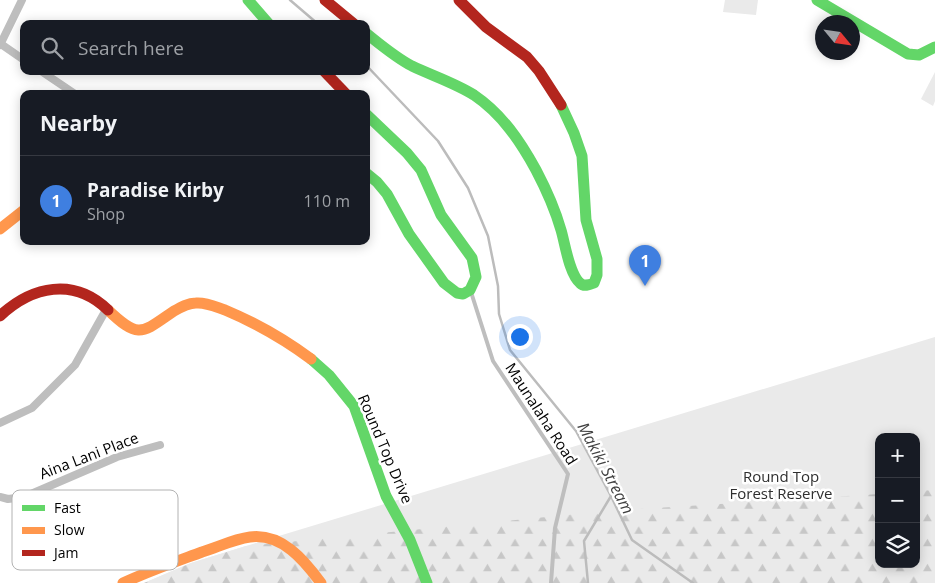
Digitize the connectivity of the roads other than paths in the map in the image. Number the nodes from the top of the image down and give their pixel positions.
1 (22, 0) edge
2 (248, 0) edge
3 (325, 0) edge
4 (459, 0) edge
5 (817, 0) edge
6 (266, 20) edge
7 (349, 20) edge
8 (370, 36) edge
9 (0, 45) edge
10 (935, 47) edge
11 (20, 58) edge
12 (47, 75) edge
13 (328, 75) edge
14 (69, 90) edge
15 (342, 90) edge
16 (370, 118) edge
17 (370, 176) edge
18 (20, 213) edge
19 (0, 229) edge
20 (470, 290) junction
21 (107, 308) junction
22 (0, 316) edge
23 (0, 424) edge
24 (160, 445) dead end
25 (38, 490) edge
26 (178, 561) edge
27 (154, 570) edge
28 (123, 583) edge
29 (321, 583) edge
30 (426, 583) edge
31 (551, 583) edge

1 - 9 street
2 - 6 street
3 - 7 street
4 - 8 street
5 - 10 street
9 - 11 street
12 - 14 street
13 - 15 street
16 - 20 street
17 - 20 street
18 - 19 street
20 - 31 lane, Maunalaha Road
21 - 22 street, Round Top Drive
21 - 23 street
21 - 30 street, Round Top Drive
24 - 25 street, Aina Lani Place
26 - 29 street
27 - 28 street

